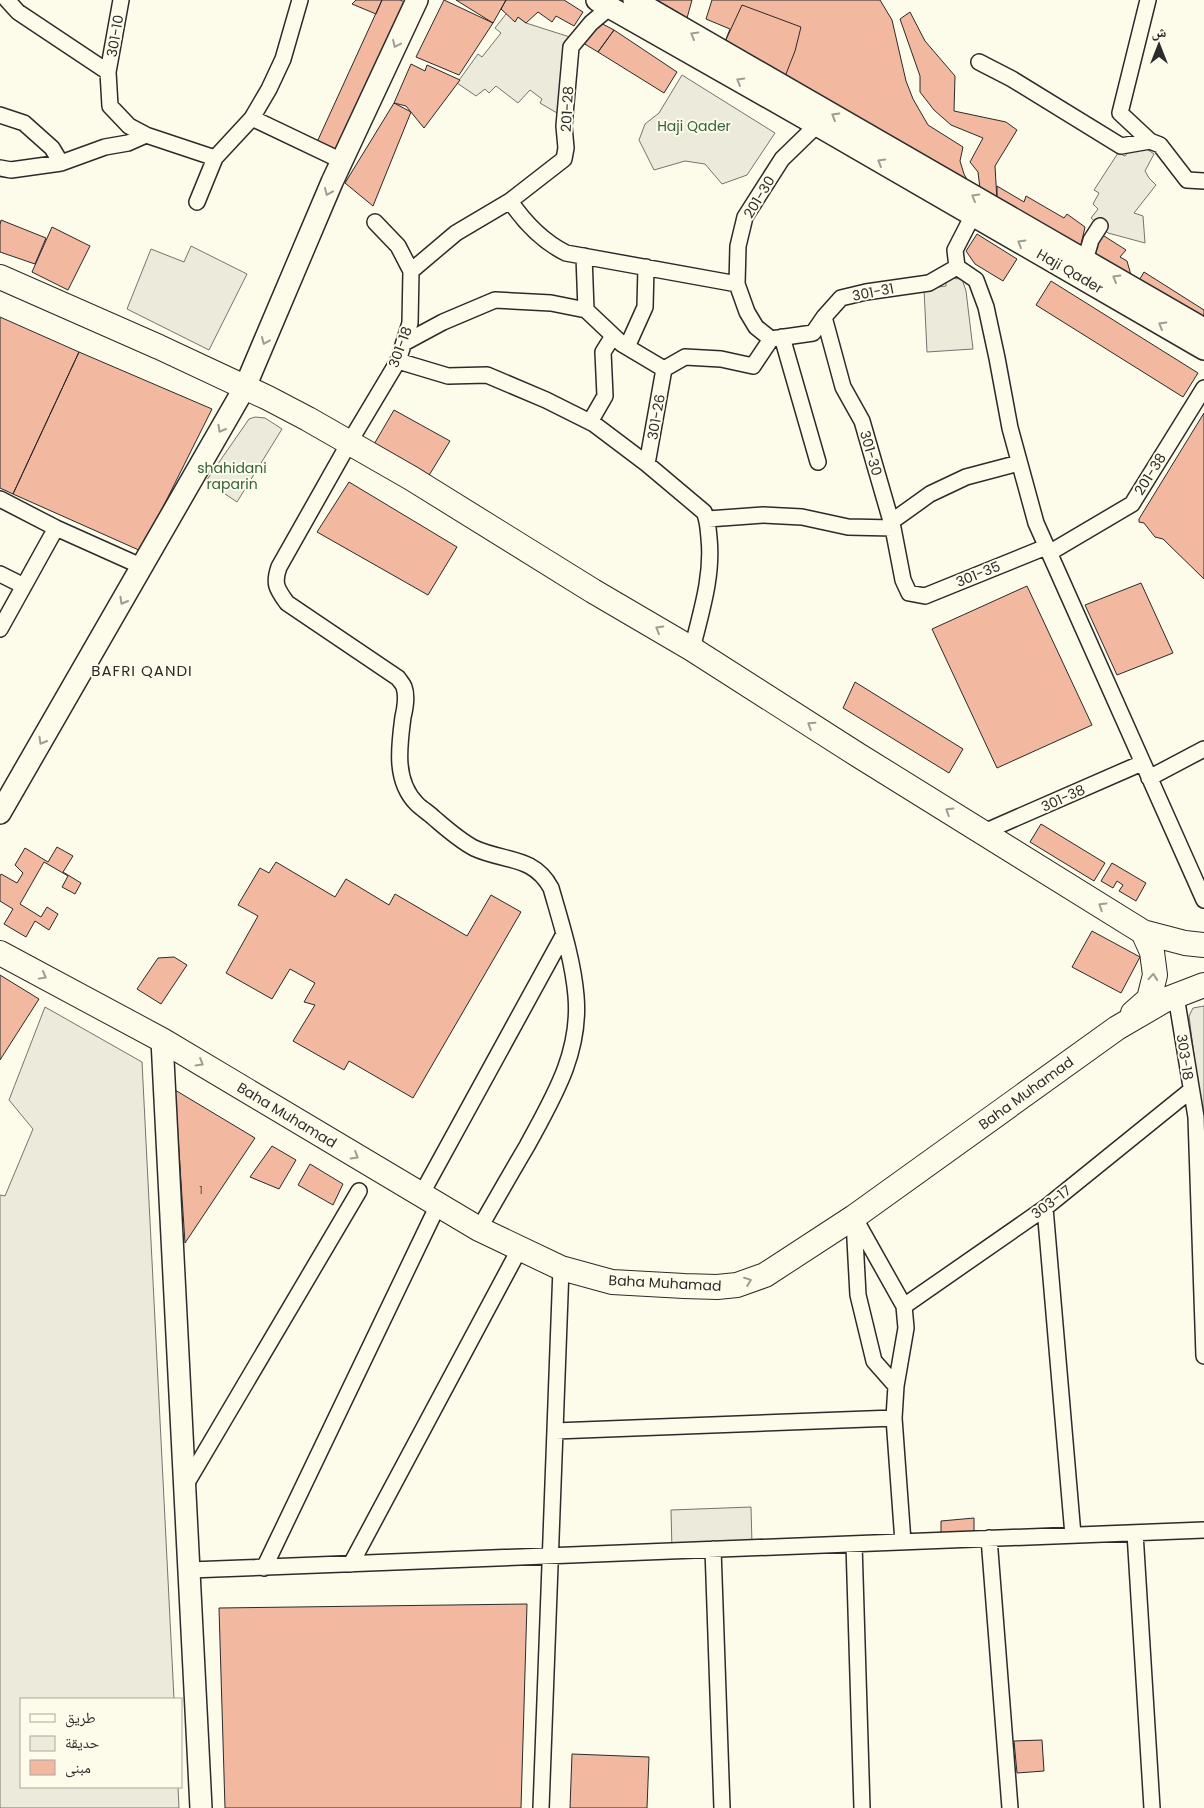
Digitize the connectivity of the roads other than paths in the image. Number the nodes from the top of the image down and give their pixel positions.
1 (7, 0) edge
2 (121, 0) edge
3 (300, 0) edge
4 (417, 0) edge
5 (634, 0) edge
6 (1148, 0) edge
7 (604, 4) edge
8 (979, 62) dead end
9 (108, 72) junction
10 (0, 116) edge
11 (252, 118) junction
12 (817, 125) junction
13 (146, 135) junction
14 (1150, 142) junction
15 (215, 158) junction
16 (342, 161) junction
17 (61, 163) junction
18 (0, 168) edge
19 (1204, 181) edge
20 (510, 201) junction
21 (197, 202) dead end
22 (973, 215) junction
23 (375, 222) dead end
24 (1100, 226) dead end
25 (584, 256) junction
26 (1093, 265) junction
27 (646, 267) junction
28 (957, 267) junction
29 (410, 271) junction
30 (0, 277) edge
31 (737, 284) junction
32 (586, 310) junction
33 (824, 317) junction
34 (1204, 329) edge
35 (613, 336) junction
36 (777, 338) junction
37 (404, 343) junction
38 (627, 347) junction
39 (1204, 349) edge
40 (398, 361) junction
41 (664, 369) junction
42 (245, 387) junction
43 (1204, 388) edge
44 (590, 422) junction
45 (349, 443) junction
46 (818, 462) dead end
47 (1019, 463) junction
48 (647, 464) junction
49 (0, 499) edge
50 (708, 519) junction
51 (892, 525) junction
52 (56, 528) junction
53 (1047, 550) junction
54 (143, 567) junction
55 (0, 574) edge
56 (24, 586) junction
57 (909, 593) joint
58 (0, 629) edge
59 (692, 649) junction
60 (1204, 749) edge
61 (1142, 762) junction
62 (1149, 778) junction
63 (0, 813) edge
64 (984, 832) junction
65 (1204, 900) edge
66 (1143, 932) junction
67 (564, 934) junction
68 (1198, 946) edge
69 (0, 953) edge
70 (1202, 987) edge
71 (1176, 996) junction
72 (1117, 1028) junction
73 (162, 1040) junction
74 (1191, 1090) junction
75 (359, 1191) dead end
76 (430, 1200) junction
77 (1045, 1208) junction
78 (854, 1217) junction
79 (479, 1229) junction
80 (520, 1248) junction
81 (562, 1268) junction
82 (904, 1306) junction
83 (1204, 1356) edge
84 (896, 1386) junction
85 (894, 1418) junction
86 (555, 1432) junction
87 (185, 1486) junction
88 (1204, 1530) edge
89 (1135, 1533) junction
90 (1073, 1535) junction
91 (989, 1538) junction
92 (903, 1542) junction
93 (854, 1544) junction
94 (713, 1549) junction
95 (550, 1556) junction
96 (351, 1564) junction
97 (264, 1568) junction
98 (190, 1570) junction
99 (201, 1808) edge
100 (541, 1808) edge
101 (722, 1808) edge
102 (862, 1808) edge
103 (1010, 1808) edge
104 (1152, 1808) edge

1 - 9 street
2 - 9 street, 301-10
3 - 11 street
4 -> 16 street
26 -> 5 street, Haji Qader
6 - 14 street
12 -> 7 street, Haji Qader
7 - 20 street, 201-28
8 - 14 street
9 - 13 street, 301-10
10 - 17 street
11 - 15 street
11 - 16 street
22 -> 12 street, Haji Qader
12 - 31 street, 201-30
13 - 15 street, 301-10
13 - 17 street
14 - 19 street
15 - 21 street
16 -> 42 street
17 - 18 street
20 - 25 street
20 - 29 street, 201-28
22 - 28 street
39 -> 22 street, Haji Qader
23 - 29 street, 301-18
24 - 26 street
25 - 27 street
25 - 32 street
34 -> 26 street, Haji Qader
27 - 31 street
27 - 38 street
28 - 33 street, 301-31
28 - 47 street
29 - 37 street, 301-18
30 - 42 main road
31 - 36 street
32 - 35 street
32 - 37 street
33 - 36 street, 301-31
33 - 51 street, 301-30
35 - 38 street
35 - 44 street
36 - 41 street
36 - 46 street
37 - 40 street, 301-18
38 - 41 street
40 - 44 street
40 - 45 street, 301-18
41 - 48 street, 301-26
42 - 45 main road
42 -> 54 street
43 - 53 street, 201-38
44 - 48 street
59 -> 45 main road
45 - 67 street, 301-18
47 - 51 street
47 - 53 street
48 - 50 street
49 - 52 street
50 - 51 street
50 - 59 street
51 - 57 street, 301-30
52 - 54 street
52 - 56 street
53 - 57 street, 301-35
53 - 61 street
54 -> 63 street
55 - 56 street
56 - 58 street
64 -> 59 main road
60 - 62 street
61 - 62 street
61 - 64 street, 301-38
62 - 65 street
66 -> 64 main road
66 - 68 main road
72 -> 66 main road
67 - 76 street
67 - 79 street, 301-18
69 -> 73 main road, Baha Muhamad
70 - 71 main road, Baha Muhamad
71 - 72 main road, Baha Muhamad
71 - 74 street, 303-18
72 - 78 main road, Baha Muhamad
73 -> 76 main road, Baha Muhamad
73 - 87 street
74 - 77 street, 303-17
74 - 83 street, 303-18
75 - 87 street
76 - 79 main road, Baha Muhamad
76 - 97 street
77 - 82 street, 303-17
77 - 90 street
81 -> 78 main road, Baha Muhamad
78 - 82 street
78 - 84 street
79 - 80 main road, Baha Muhamad
80 - 81 main road, Baha Muhamad
80 - 96 street
81 - 86 street
82 - 84 street
84 - 85 street
85 - 86 street
85 - 92 street
86 - 95 street
87 - 98 street
88 - 89 street
89 - 90 street
89 - 104 street
90 - 91 street
91 - 92 street
91 - 103 street
92 - 93 street
93 - 94 street
93 - 102 street
94 - 95 street
94 - 101 street
95 - 96 street
95 - 100 street
96 - 97 street
97 - 98 street
98 - 99 street

